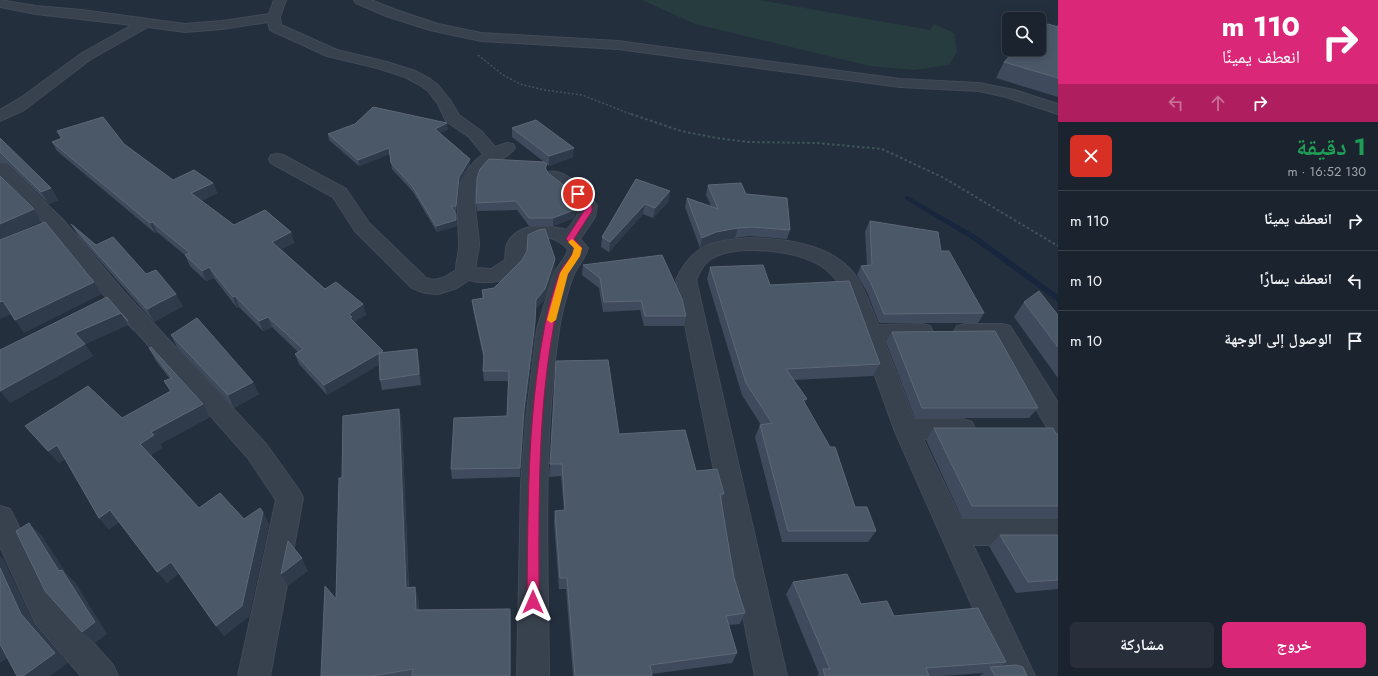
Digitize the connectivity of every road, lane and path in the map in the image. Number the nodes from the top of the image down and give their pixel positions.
1 (280, 0) edge
2 (360, 0) edge
3 (0, 3) edge
4 (274, 17) junction
5 (145, 23) junction
6 (465, 35) junction
7 (1058, 109) edge
8 (0, 116) edge
9 (278, 159) dead end
10 (0, 169) edge
11 (556, 176) dead end
12 (570, 239) junction
13 (1058, 246) edge
14 (466, 272) junction
15 (117, 297) junction
16 (96, 307) edge
17 (869, 332) junction
18 (1058, 424) edge
19 (986, 429) edge
20 (1034, 429) edge
21 (1058, 429) edge
22 (906, 430) junction
23 (0, 518) edge
24 (953, 532) junction
25 (1058, 532) edge
26 (102, 676) edge
27 (254, 676) edge
28 (533, 676) edge
29 (771, 676) edge
30 (1019, 676) edge

1 - 4 street
2 - 6 street
3 - 5 street
4 - 5 street
4 - 14 street
5 - 8 street
6 - 7 street
6 - 13 path
9 - 14 street
10 - 15 street
11 - 12 street
12 - 14 street
12 - 28 street
15 - 16 street
15 - 27 street
17 - 18 street
17 - 22 street
17 - 29 street
19 - 22 street
20 - 21 street
22 - 24 street
23 - 26 street
24 - 25 street
24 - 30 street

